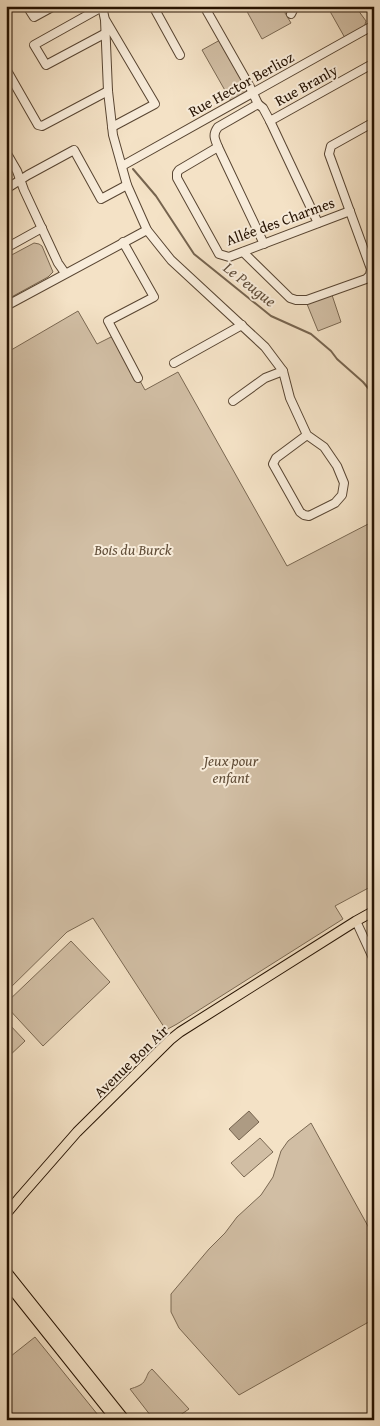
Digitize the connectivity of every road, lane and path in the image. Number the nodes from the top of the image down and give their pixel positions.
1 (27, 6) edge
2 (54, 6) edge
3 (153, 6) edge
4 (204, 6) edge
5 (371, 6) edge
6 (102, 7) edge
7 (374, 10) edge
8 (105, 20) junction
9 (374, 26) edge
10 (106, 33) junction
11 (180, 55) dead end
12 (374, 63) edge
13 (6, 69) edge
14 (108, 91) junction
15 (252, 93) junction
16 (258, 104) junction
17 (270, 121) junction
18 (374, 122) edge
19 (112, 127) junction
20 (218, 147) junction
21 (6, 152) edge
22 (122, 166) junction
23 (21, 180) junction
24 (126, 185) junction
25 (6, 189) edge
26 (350, 211) junction
27 (318, 223) junction
28 (42, 228) junction
29 (147, 230) junction
30 (123, 242) junction
31 (264, 244) junction
32 (6, 248) edge
33 (243, 252) junction
34 (65, 273) junction
35 (6, 306) edge
36 (242, 325) junction
37 (174, 363) dead end
38 (283, 371) junction
39 (138, 378) dead end
40 (233, 401) dead end
41 (307, 434) junction
42 (374, 912) edge
43 (356, 921) junction
44 (374, 960) edge
45 (7, 1212) edge
46 (6, 1271) edge
47 (6, 1282) edge
48 (116, 1420) edge
49 (125, 1420) edge

1 - 2 street
3 - 11 street
4 - 15 street
5 - 7 street
6 - 8 street
6 - 10 street
8 - 10 street
8 - 19 street
9 - 15 street, Rue Hector Berlioz
10 - 14 street
12 - 17 street, Rue Branly
13 - 14 street
14 - 19 street
15 - 16 street
15 - 22 street, Rue Hector Berlioz
16 - 17 street, Rue Branly
16 - 20 street, Rue Branly
17 - 27 street
18 - 26 street
19 - 22 street
20 - 31 street
20 - 33 street, Allée des Charmes
21 - 23 street
22 - 24 street
23 - 24 street
23 - 25 street
23 - 28 street
24 - 29 street
26 - 27 street, Allée des Charmes
26 - 33 street
27 - 31 street, Allée des Charmes
28 - 32 street
28 - 34 street
29 - 30 street
29 - 36 street
30 - 34 street
30 - 39 street
31 - 33 street, Allée des Charmes
34 - 35 street
36 - 37 street
36 - 38 street
38 - 40 street
38 - 41 street
41 - 41 street
42 - 43 main road, Avenue Bon Air
43 - 44 street
43 - 45 main road, Avenue Bon Air
46 - 49 main road
47 - 48 main road

